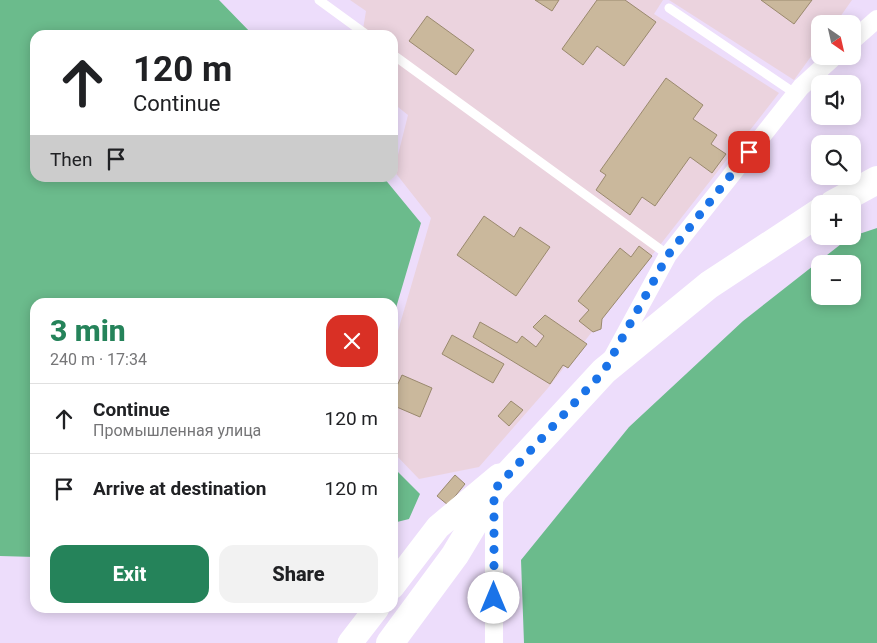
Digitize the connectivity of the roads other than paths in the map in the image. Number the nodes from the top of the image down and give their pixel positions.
1 (319, 0) edge
2 (669, 8) dead end
3 (877, 19) edge
4 (360, 30) edge
5 (861, 33) edge
6 (398, 58) edge
7 (826, 65) edge
8 (796, 94) junction
9 (877, 180) edge
10 (850, 195) edge
11 (811, 218) edge
12 (668, 255) junction
13 (604, 371) junction
14 (528, 452) junction
15 (494, 490) junction
16 (398, 579) edge
17 (373, 613) edge
18 (350, 643) edge
19 (390, 643) edge
20 (494, 643) edge

1 - 4 lane
2 - 8 lane
3 - 5 street
6 - 12 lane
7 - 8 street
8 - 12 street
9 - 10 main road
11 - 13 main road
12 - 13 street
13 - 14 main road
14 - 15 main road
14 - 16 main road
15 - 19 main road
15 - 20 street
17 - 18 main road

